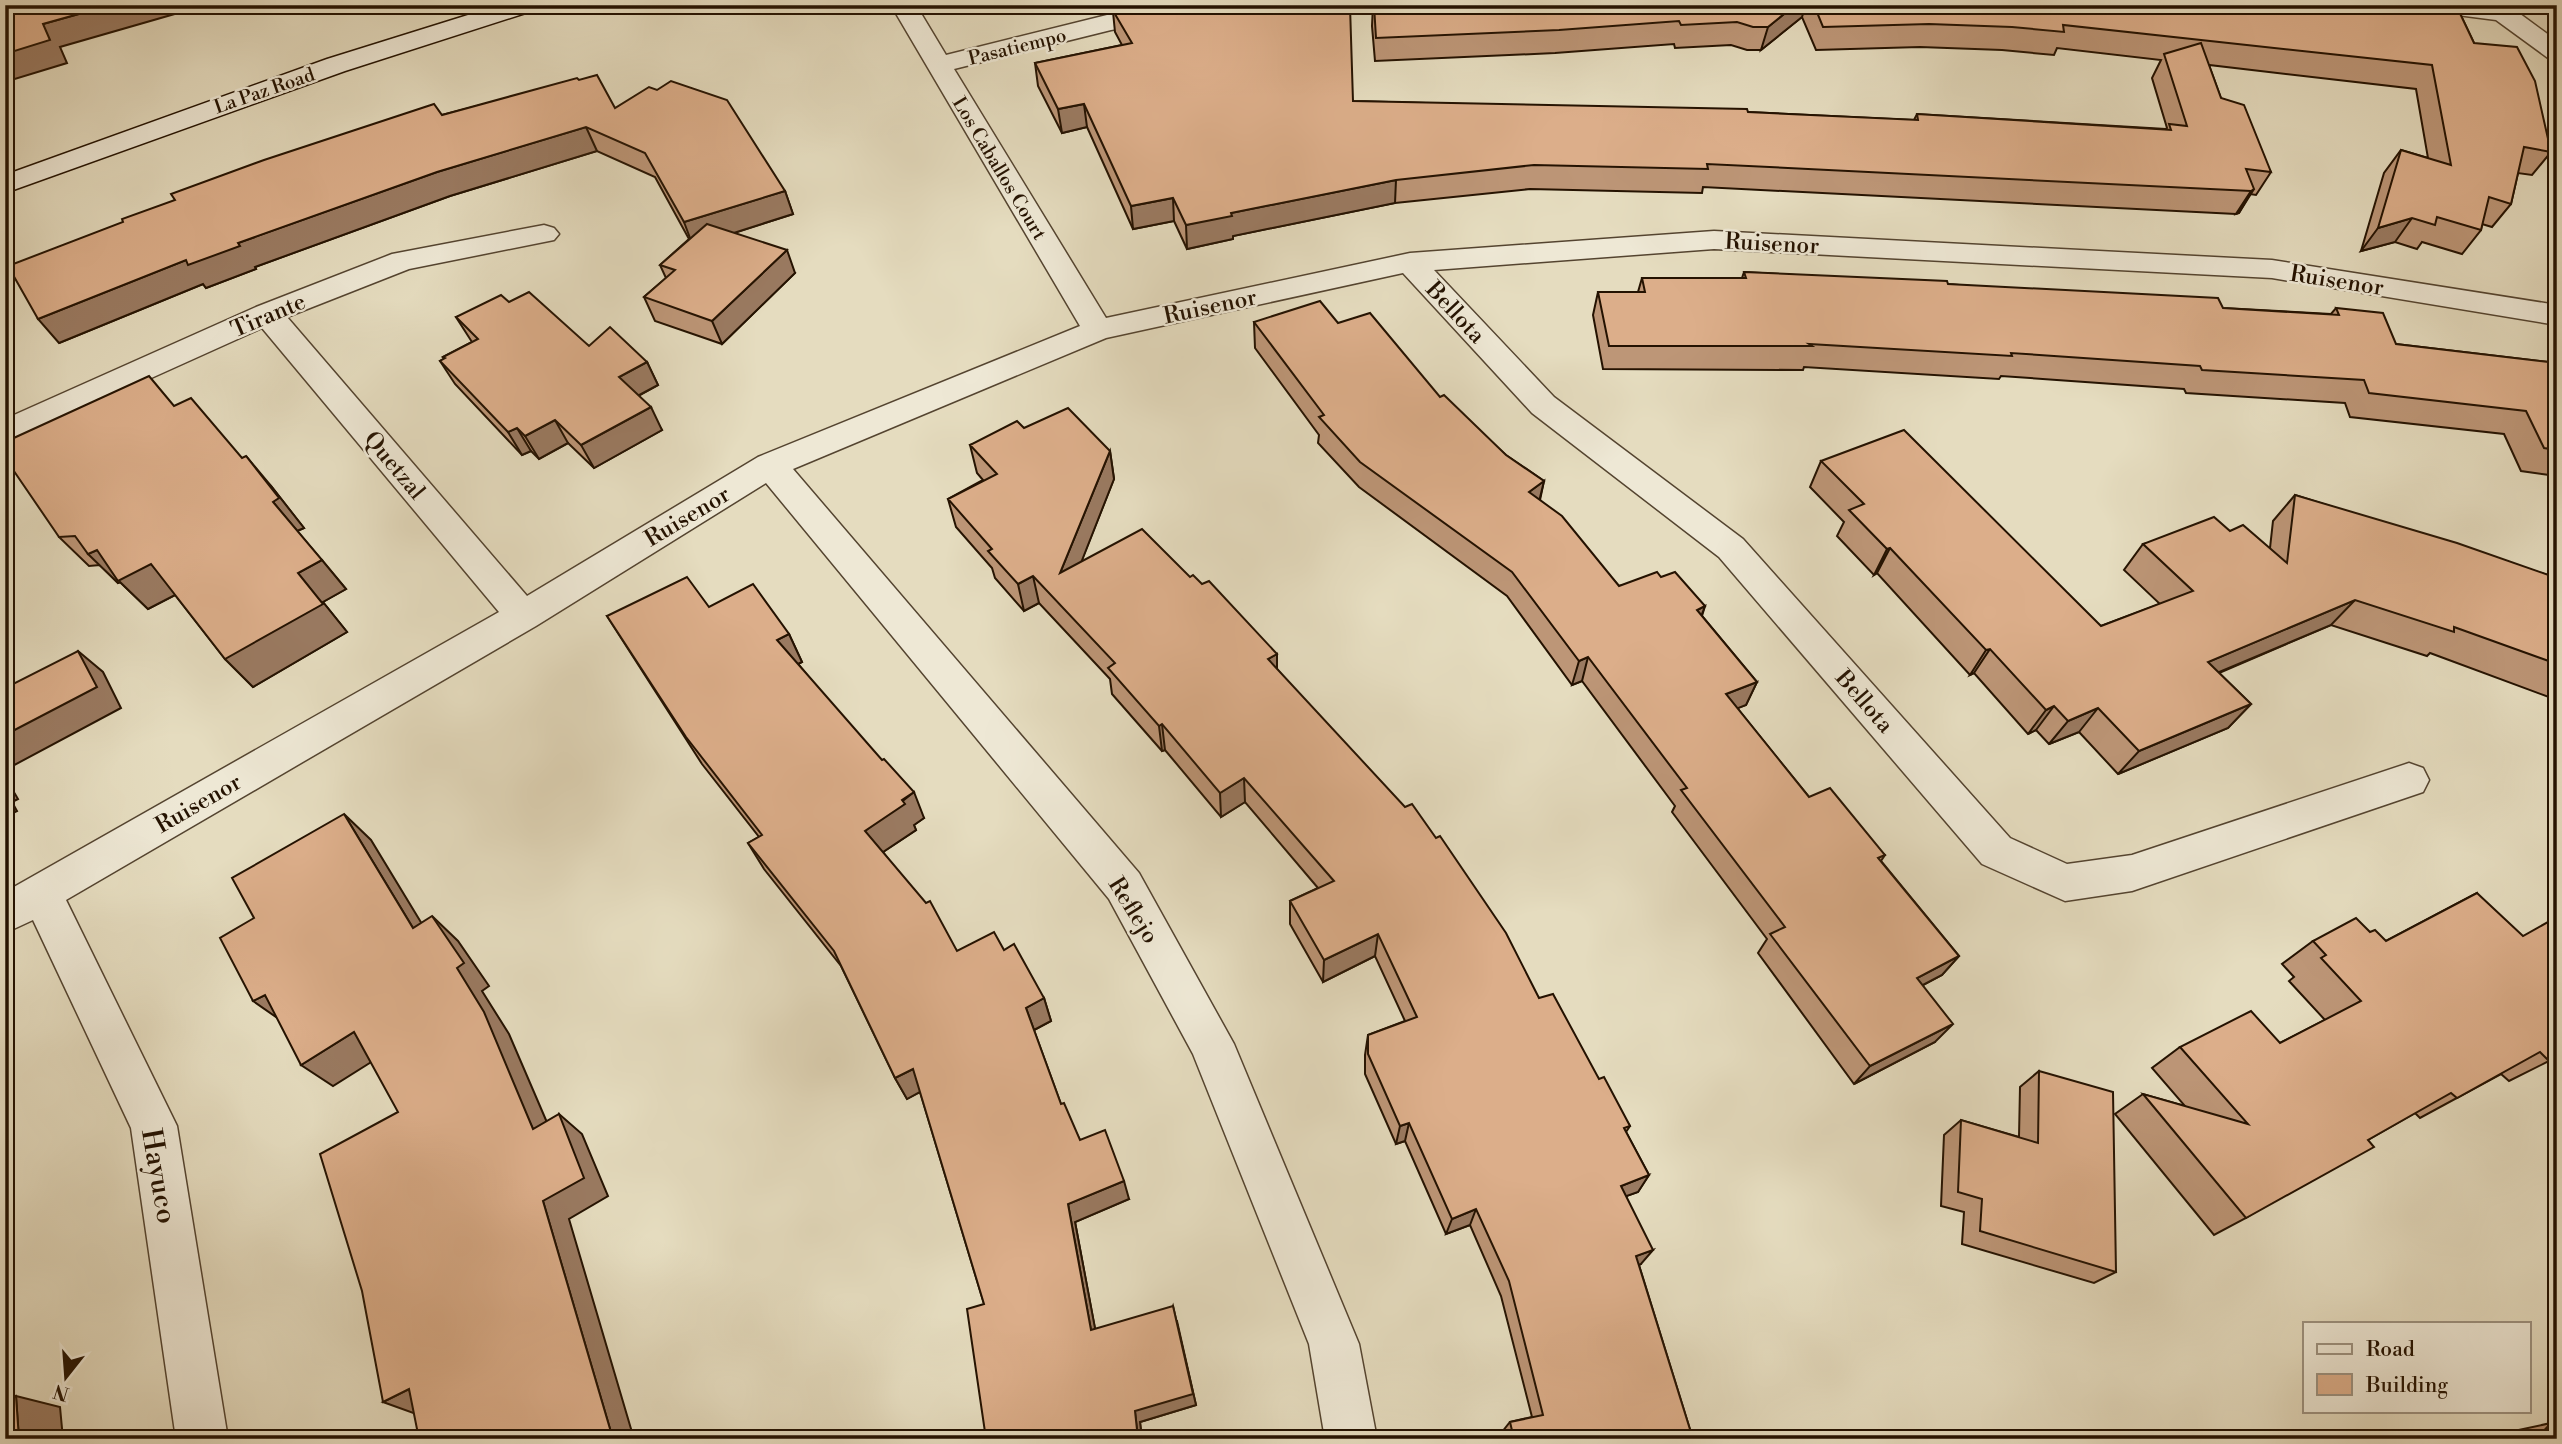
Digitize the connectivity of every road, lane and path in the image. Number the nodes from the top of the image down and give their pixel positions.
1 (526, 5) edge
2 (903, 5) edge
3 (1219, 5) edge
4 (2434, 5) edge
5 (2557, 53) edge
6 (938, 65) junction
7 (5, 185) edge
8 (544, 234) dead end
9 (1410, 262) junction
10 (267, 314) junction
11 (2557, 315) edge
12 (1098, 330) junction
13 (5, 433) edge
14 (769, 465) junction
15 (523, 616) junction
16 (2409, 780) dead end
17 (23, 904) edge
18 (202, 1439) edge
19 (1352, 1439) edge

1 - 7 street, La Paz Road
2 - 6 street, Los Caballos Court
3 - 6 street, Pasatiempo
4 - 5 street
6 - 12 street, Los Caballos Court
8 - 10 street, Tirante
9 - 11 street, Ruisenor
9 - 12 street, Ruisenor
9 - 16 street, Bellota
10 - 13 street, Tirante
10 - 15 street, Quetzal
12 - 14 street, Ruisenor
14 - 15 street, Ruisenor
14 - 19 street, Reflejo
15 - 17 street, Ruisenor
17 - 18 street, Hayuco

